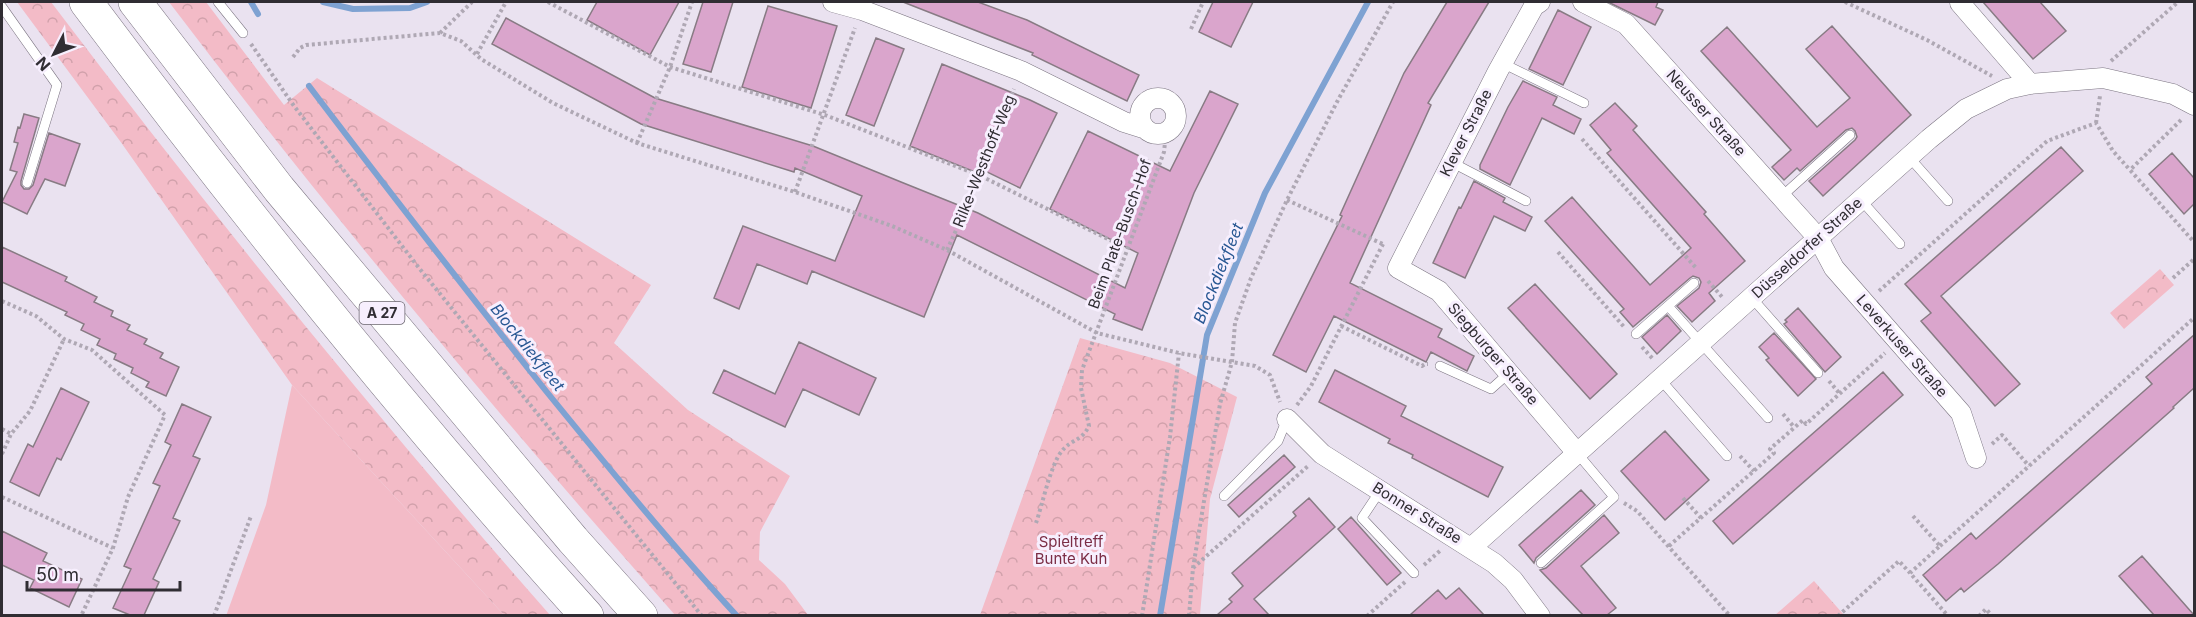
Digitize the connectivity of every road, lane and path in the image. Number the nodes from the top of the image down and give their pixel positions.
1 (86, 2) edge
2 (135, 2) edge
3 (218, 2) edge
4 (472, 2) edge
5 (506, 2) edge
6 (548, 2) edge
7 (692, 2) edge
8 (833, 2) edge
9 (1203, 2) edge
10 (1393, 2) edge
11 (1540, 2) edge
12 (1583, 2) edge
13 (1845, 2) edge
14 (1961, 2) edge
15 (2178, 2) edge
16 (863, 6) edge
17 (2, 7) edge
18 (1191, 29) dead end
19 (243, 33) joint
20 (440, 33) junction
21 (477, 54) junction
22 (293, 57) dead end
23 (1502, 63) junction
24 (670, 67) junction
25 (1021, 71) junction
26 (2103, 78) junction
27 (2030, 84) junction
28 (2007, 89) junction
29 (1584, 103) dead end
30 (2194, 103) edge
31 (825, 114) junction
32 (2096, 123) junction
33 (1143, 128) junction
34 (1166, 133) junction
35 (1850, 135) dead end
36 (1582, 139) dead end
37 (637, 143) junction
38 (1909, 157) junction
39 (1451, 162) junction
40 (2130, 171) junction
41 (981, 176) junction
42 (27, 183) dead end
43 (795, 192) junction
44 (1781, 197) junction
45 (1287, 200) junction
46 (1861, 200) junction
47 (1526, 201) dead end
48 (1948, 201) dead end
49 (1818, 238) junction
50 (2194, 242) edge
51 (1383, 244) junction
52 (1900, 244) dead end
53 (1126, 248) junction
54 (947, 250) junction
55 (1558, 252) dead end
56 (2194, 259) edge
57 (1401, 261) junction
58 (1698, 270) dead end
59 (1706, 278) dead end
60 (2173, 278) dead end
61 (1694, 283) dead end
62 (1751, 297) junction
63 (2, 301) edge
64 (1865, 303) junction
65 (1668, 306) junction
66 (1736, 312) junction
67 (2194, 318) edge
68 (1341, 326) junction
69 (1096, 333) junction
70 (1633, 335) junction
71 (64, 339) junction
72 (1898, 340) junction
73 (1701, 343) junction
74 (1179, 353) junction
75 (1232, 362) junction
76 (1440, 366) joint
77 (1509, 373) junction
78 (1818, 373) dead end
79 (1663, 376) junction
80 (1768, 418) dead end
81 (1287, 419) junction
82 (2, 429) edge
83 (11, 434) junction
84 (2002, 435) dead end
85 (1577, 453) junction
86 (2, 454) edge
87 (1322, 454) junction
88 (1727, 456) dead end
89 (1976, 458) dead end
90 (2029, 466) junction
91 (1380, 490) junction
92 (1224, 496) dead end
93 (1614, 496) junction
94 (2, 497) edge
95 (1683, 498) dead end
96 (251, 516) dead end
97 (1913, 516) dead end
98 (1701, 518) junction
99 (1036, 523) dead end
100 (1669, 546) junction
101 (1940, 546) junction
102 (1472, 547) junction
103 (113, 548) junction
104 (1541, 563) dead end
105 (1193, 568) junction
106 (1414, 573) dead end
107 (1910, 573) junction
108 (81, 615) edge
109 (214, 615) edge
110 (587, 615) edge
111 (641, 615) edge
112 (702, 615) edge
113 (1142, 615) edge
114 (1189, 615) edge
115 (1540, 615) edge
116 (1730, 615) edge
117 (1838, 615) edge
118 (1948, 615) edge
119 (1979, 615) edge
120 (1992, 615) edge

1 - 110 highway, A 27
2 - 111 highway, A 27
3 - 19 lane
4 - 20 path
5 - 21 path
6 - 24 path
7 - 24 path
8 - 16 street
9 - 18 path
10 - 45 path
11 - 23 street, Klever Straße
12 - 44 street, Neusser Straße
13 - 28 path
14 - 27 street
15 - 26 path
16 - 25 street
16 - 31 path
17 - 42 lane
19 - 112 path
20 - 21 path, Beim Plate-Busch-Hof
20 - 22 path
21 - 37 path, Beim Plate-Busch-Hof
23 - 29 lane
23 - 39 street, Klever Straße
24 - 31 path
24 - 37 path
25 - 33 street
25 - 41 path, Rilke-Westhoff-Weg
26 - 27 street, Düsseldorfer Straße
26 - 30 street, Düsseldorfer Straße
26 - 32 path
27 - 28 street, Düsseldorfer Straße
28 - 38 street, Düsseldorfer Straße
30 - 40 path
31 - 41 path
31 - 43 path
32 - 40 path
32 - 64 path
33 - 34 street
33 - 34 street
34 - 53 path, Beim Plate-Busch-Hof
35 - 44 lane
36 - 58 path
37 - 43 path, Beim Plate-Busch-Hof
38 - 46 street, Düsseldorfer Straße
38 - 48 lane
39 - 47 lane
39 - 57 street, Klever Straße
40 - 50 path
41 - 53 path
41 - 54 path, Rilke-Westhoff-Weg
43 - 54 path, Beim Plate-Busch-Hof
44 - 49 street, Neusser Straße
45 - 51 path
45 - 75 path
46 - 49 street, Düsseldorfer Straße
46 - 52 lane
49 - 62 street, Düsseldorfer Straße
49 - 64 street, Leverkuser Straße
51 - 57 path
51 - 68 path
53 - 69 path, Beim Plate-Busch-Hof
54 - 69 path, Beim Plate-Busch-Hof
55 - 70 path
56 - 60 path
57 - 77 street, Siegburger Straße
59 - 66 path
61 - 65 lane
62 - 66 street, Düsseldorfer Straße
62 - 78 lane
63 - 71 path
64 - 72 street, Leverkuser Straße
65 - 70 lane
65 - 73 lane
66 - 73 street, Düsseldorfer Straße
67 - 90 path
68 - 76 path
68 - 81 path
69 - 74 path
69 - 99 path
70 - 79 path
71 - 83 path
71 - 103 path
72 - 89 street, Leverkuser Straße
72 - 98 path
73 - 79 street, Düsseldorfer Straße
73 - 80 lane
74 - 75 path
74 - 113 path
75 - 81 path
75 - 105 path
76 - 77 lane
77 - 85 street, Siegburger Straße
79 - 85 street, Düsseldorfer Straße
79 - 88 lane
81 - 87 street, Bonner Straße
81 - 92 lane
82 - 83 path
83 - 86 path
84 - 90 path
85 - 93 lane
85 - 102 street, Düsseldorfer Straße
87 - 91 street, Bonner Straße
87 - 105 path
90 - 101 path
91 - 102 street, Bonner Straße
91 - 106 lane
93 - 100 path
93 - 104 lane
94 - 103 path
95 - 98 path
96 - 109 path
97 - 101 path
98 - 100 path
100 - 116 path
101 - 107 path
102 - 115 street, Bonner Straße
103 - 108 path
105 - 114 path
107 - 117 path
107 - 118 path
119 - 120 path

